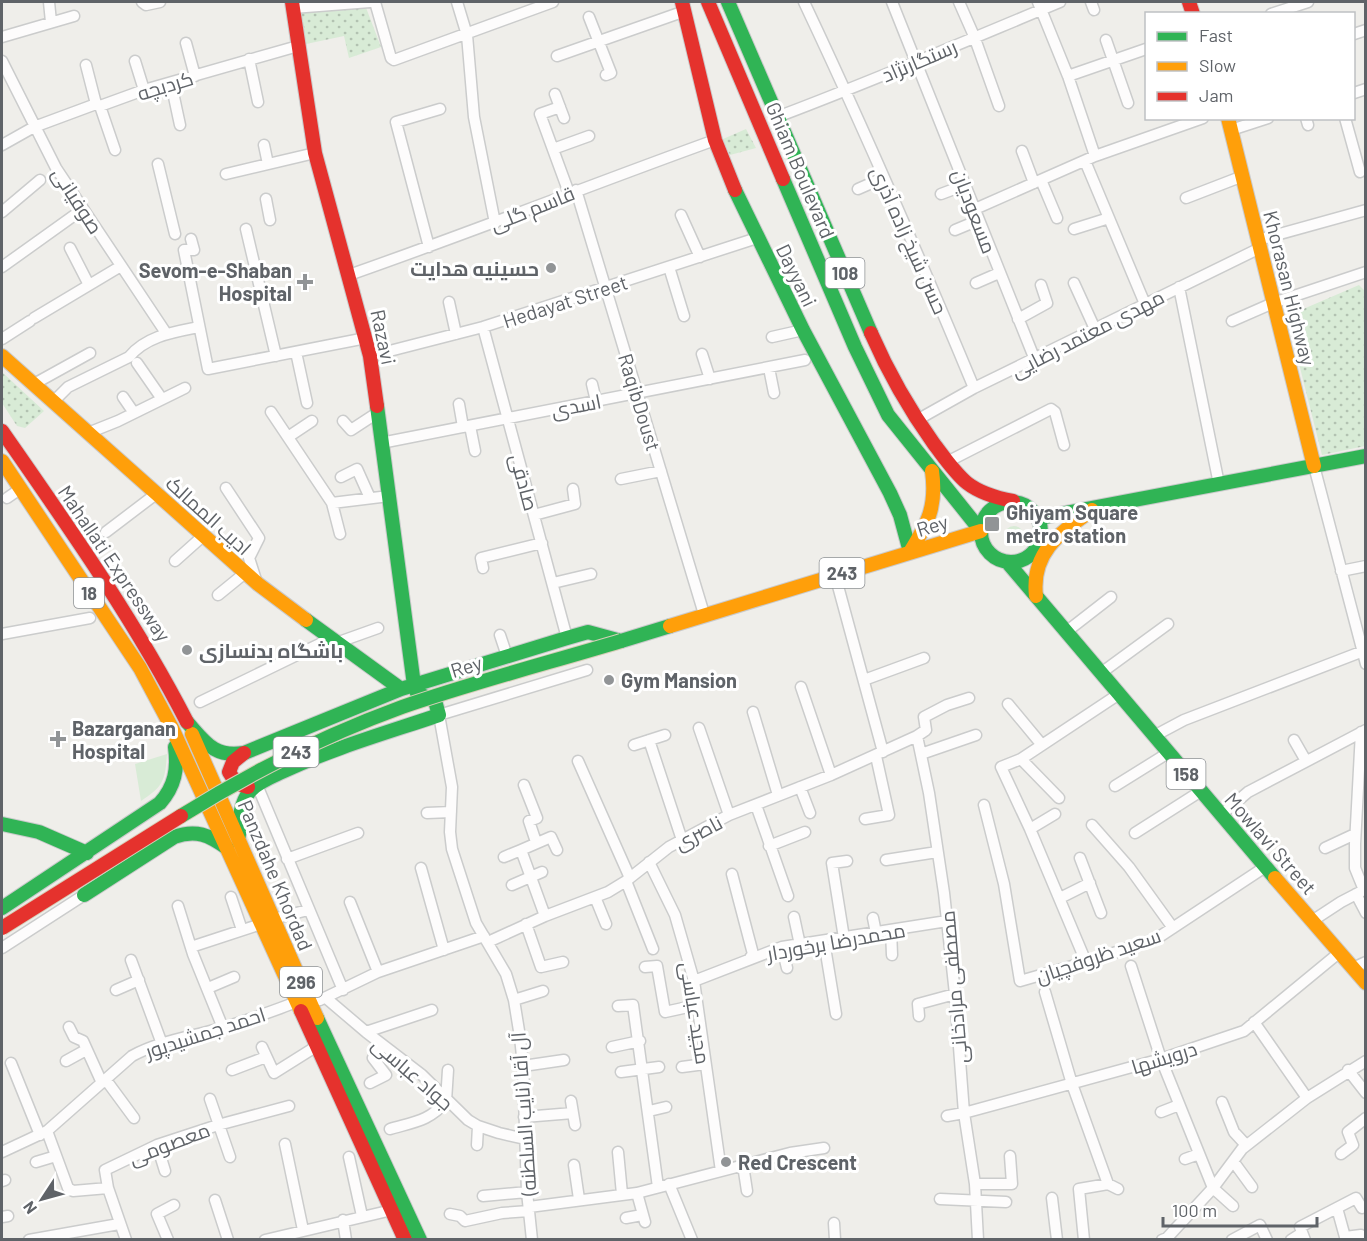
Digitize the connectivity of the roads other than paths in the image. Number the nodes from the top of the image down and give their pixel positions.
1 (49, 2) edge
2 (142, 2) edge
3 (160, 2) edge
4 (370, 2) edge
5 (375, 2) edge
6 (457, 2) edge
7 (554, 2) edge
8 (708, 2) edge
9 (728, 2) edge
10 (804, 2) edge
11 (892, 2) edge
12 (958, 2) edge
13 (1060, 2) edge
14 (1307, 2) edge
15 (293, 5) edge
16 (1040, 5) edge
17 (683, 6) edge
18 (1277, 12) edge
19 (74, 16) dead end
20 (589, 17) dead end
21 (51, 22) junction
22 (467, 34) junction
23 (974, 36) junction
24 (2, 37) edge
25 (1106, 40) dead end
26 (599, 41) junction
27 (186, 43) dead end
28 (298, 46) junction
29 (1145, 49) edge
30 (557, 56) dead end
31 (249, 59) junction
32 (2, 61) edge
33 (135, 61) dead end
34 (1113, 61) junction
35 (917, 63) junction
36 (86, 65) dead end
37 (606, 75) dead end
38 (195, 76) junction
39 (1068, 76) junction
40 (171, 83) junction
41 (144, 90) junction
42 (846, 91) junction
43 (555, 94) dead end
44 (258, 102) dead end
45 (1128, 103) dead end
46 (98, 105) junction
47 (999, 106) dead end
48 (560, 107) junction
49 (440, 110) dead end
50 (777, 117) junction
51 (564, 118) dead end
52 (1197, 120) edge
53 (1255, 120) edge
54 (1346, 120) edge
55 (1229, 124) edge
56 (180, 125) dead end
57 (34, 127) junction
58 (589, 136) dead end
59 (715, 140) junction
60 (2, 145) edge
61 (264, 145) dead end
62 (1365, 147) edge
63 (553, 149) junction
64 (115, 150) dead end
65 (1354, 150) junction
66 (1022, 151) dead end
67 (315, 153) junction
68 (1090, 159) junction
69 (158, 164) dead end
70 (268, 164) junction
71 (1360, 172) dead end
72 (226, 174) dead end
73 (1243, 176) junction
74 (883, 178) junction
75 (40, 180) dead end
76 (1037, 182) junction
77 (965, 184) junction
78 (858, 189) dead end
79 (572, 192) junction
80 (941, 194) dead end
81 (1186, 198) dead end
82 (266, 200) dead end
83 (83, 209) junction
84 (975, 209) junction
85 (1365, 210) edge
86 (2, 212) edge
87 (681, 215) dead end
88 (1057, 218) dead end
89 (1109, 218) junction
90 (270, 220) dead end
91 (979, 220) junction
92 (495, 223) junction
93 (246, 229) dead end
94 (1074, 229) dead end
95 (955, 230) dead end
96 (175, 234) dead end
97 (757, 238) junction
98 (191, 239) dead end
99 (1259, 244) junction
100 (429, 247) junction
101 (70, 248) dead end
102 (700, 256) junction
103 (121, 266) junction
104 (2, 267) edge
105 (669, 267) junction
106 (1365, 272) edge
107 (999, 273) junction
108 (349, 275) junction
109 (976, 283) dead end
110 (1074, 283) dead end
111 (89, 285) junction
112 (1041, 285) dead end
113 (1179, 287) junction
114 (605, 288) junction
115 (449, 302) dead end
116 (1273, 303) junction
117 (1145, 304) junction
118 (684, 316) dead end
119 (1018, 319) junction
120 (1232, 321) dead end
121 (200, 327) junction
122 (483, 327) junction
123 (1095, 329) junction
124 (803, 330) junction
125 (166, 333) junction
126 (456, 334) junction
127 (772, 337) dead end
128 (366, 338) junction
129 (2, 339) edge
130 (296, 352) junction
131 (90, 353) dead end
132 (702, 354) dead end
133 (2, 356) edge
134 (276, 356) junction
135 (370, 356) junction
136 (805, 360) dead end
137 (1035, 360) junction
138 (137, 363) dead end
139 (769, 368) junction
140 (710, 379) junction
141 (34, 384) junction
142 (592, 384) dead end
143 (185, 388) dead end
144 (974, 388) junction
145 (637, 393) junction
146 (774, 393) dead end
147 (123, 397) dead end
148 (162, 399) junction
149 (54, 401) junction
150 (596, 401) junction
151 (307, 403) dead end
152 (459, 404) dead end
153 (271, 412) dead end
154 (134, 413) junction
155 (377, 413) junction
156 (508, 418) junction
157 (917, 420) junction
158 (312, 421) dead end
159 (343, 421) dead end
160 (466, 427) junction
161 (2, 431) edge
162 (88, 433) junction
163 (288, 437) junction
164 (381, 443) junction
165 (1064, 445) dead end
166 (475, 451) dead end
167 (1365, 456) edge
168 (2, 461) edge
169 (947, 462) junction
170 (1314, 466) junction
171 (932, 470) junction
172 (661, 471) junction
173 (342, 477) dead end
174 (621, 478) dead end
175 (1219, 484) junction
176 (226, 488) dead end
177 (20, 489) junction
178 (573, 489) dead end
179 (156, 494) junction
180 (389, 496) junction
181 (7, 498) dead end
182 (370, 498) junction
183 (1013, 501) junction
184 (332, 502) junction
185 (1095, 507) junction
186 (534, 515) junction
187 (1039, 518) junction
188 (981, 531) junction
189 (106, 532) dead end
190 (340, 534) dead end
191 (204, 536) junction
192 (542, 543) junction
193 (910, 552) junction
194 (175, 561) dead end
195 (1008, 562) junction
196 (1365, 566) edge
197 (483, 568) dead end
198 (1341, 571) junction
199 (100, 573) junction
200 (245, 573) junction
201 (591, 574) dead end
202 (835, 575) junction
203 (553, 583) junction
204 (258, 584) junction
205 (83, 585) junction
206 (218, 595) dead end
207 (1036, 596) junction
208 (1111, 597) dead end
209 (704, 614) junction
210 (90, 618) dead end
211 (1168, 624) dead end
212 (378, 628) dead end
213 (2, 632) edge
214 (1066, 632) junction
215 (500, 635) dead end
216 (567, 638) junction
217 (333, 641) junction
218 (621, 641) junction
219 (1364, 650) edge
220 (507, 656) junction
221 (924, 658) dead end
222 (1365, 664) edge
223 (587, 670) dead end
224 (1101, 673) junction
225 (864, 680) junction
226 (408, 687) junction
227 (801, 687) dead end
228 (1119, 694) junction
229 (969, 698) dead end
230 (200, 702) dead end
231 (1008, 704) dead end
232 (753, 711) dead end
233 (439, 715) junction
234 (187, 722) junction
235 (172, 728) junction
236 (699, 728) dead end
237 (1364, 731) edge
238 (665, 735) dead end
239 (976, 735) dead end
240 (917, 736) junction
241 (1154, 736) junction
242 (649, 740) junction
243 (1294, 740) dead end
244 (634, 745) dead end
245 (1042, 745) junction
246 (244, 753) junction
247 (1168, 753) junction
248 (880, 754) junction
249 (921, 754) junction
250 (1021, 759) junction
251 (578, 761) dead end
252 (1306, 761) junction
253 (831, 775) junction
254 (257, 785) junction
255 (524, 785) dead end
256 (1115, 786) dead end
257 (800, 787) junction
258 (1201, 791) junction
259 (778, 795) junction
260 (1059, 798) dead end
261 (756, 805) junction
262 (984, 805) dead end
263 (451, 812) junction
264 (427, 813) dead end
265 (810, 813) dead end
266 (1054, 814) dead end
267 (729, 815) junction
268 (1221, 815) junction
269 (865, 819) dead end
270 (2, 824) edge
271 (1092, 825) dead end
272 (1030, 829) junction
273 (806, 832) dead end
274 (358, 833) dead end
275 (1135, 833) dead end
276 (1355, 834) junction
277 (682, 840) junction
278 (536, 842) junction
279 (234, 846) junction
280 (769, 846) junction
281 (1325, 848) dead end
282 (521, 850) junction
283 (557, 850) dead end
284 (937, 852) junction
285 (87, 853) junction
286 (504, 857) dead end
287 (1080, 858) dead end
288 (287, 859) junction
289 (886, 860) dead end
290 (847, 861) dead end
291 (649, 862) junction
292 (1265, 867) junction
293 (421, 868) dead end
294 (542, 872) dead end
295 (732, 874) dead end
296 (530, 877) junction
297 (628, 879) junction
298 (1090, 883) junction
299 (512, 885) dead end
300 (1362, 891) edge
301 (84, 895) joint
302 (788, 896) dead end
303 (231, 897) dead end
304 (595, 897) junction
305 (1060, 898) junction
306 (350, 902) dead end
307 (178, 906) dead end
308 (2, 908) edge
309 (308, 910) junction
310 (1101, 913) dead end
311 (1365, 913) edge
312 (545, 916) junction
313 (794, 917) dead end
314 (873, 918) dead end
315 (947, 921) junction
316 (1312, 921) junction
317 (267, 922) junction
318 (526, 924) junction
319 (606, 924) dead end
320 (2, 928) edge
321 (1173, 928) junction
322 (243, 930) junction
323 (891, 930) junction
324 (876, 933) junction
325 (844, 938) junction
326 (486, 939) junction
327 (824, 941) junction
328 (800, 945) junction
329 (191, 946) junction
330 (782, 947) junction
331 (2, 948) edge
332 (652, 949) dead end
333 (444, 950) junction
334 (1340, 952) junction
335 (892, 955) dead end
336 (750, 958) junction
337 (131, 960) dead end
338 (563, 962) dead end
339 (1086, 962) junction
340 (1359, 965) edge
341 (1131, 966) dead end
342 (645, 967) dead end
343 (787, 968) dead end
344 (378, 972) junction
345 (234, 977) dead end
346 (139, 980) junction
347 (694, 981) junction
348 (1365, 983) edge
349 (208, 988) junction
350 (116, 990) dead end
351 (342, 990) junction
352 (543, 991) dead end
353 (1045, 992) dead end
354 (955, 994) junction
355 (326, 998) junction
356 (514, 1000) junction
357 (304, 1003) junction
358 (697, 1005) junction
359 (618, 1006) dead end
360 (432, 1010) dead end
361 (836, 1014) dead end
362 (919, 1016) dead end
363 (1254, 1022) junction
364 (69, 1027) dead end
365 (223, 1028) junction
366 (366, 1032) junction
367 (640, 1041) junction
368 (162, 1044) junction
369 (317, 1046) junction
370 (382, 1046) junction
371 (612, 1047) dead end
372 (86, 1050) junction
373 (1161, 1059) junction
374 (564, 1060) dead end
375 (66, 1061) dead end
376 (1365, 1061) edge
377 (11, 1063) dead end
378 (705, 1064) junction
379 (523, 1066) junction
380 (659, 1067) dead end
381 (682, 1067) dead end
382 (644, 1069) junction
383 (232, 1070) dead end
384 (448, 1070) dead end
385 (1348, 1070) junction
386 (621, 1072) dead end
387 (104, 1082) junction
388 (370, 1083) dead end
389 (1072, 1084) junction
390 (1365, 1093) edge
391 (1307, 1098) junction
392 (210, 1099) dead end
393 (446, 1101) junction
394 (1222, 1102) dead end
395 (1179, 1105) junction
396 (289, 1106) dead end
397 (666, 1107) dead end
398 (649, 1111) junction
399 (1161, 1112) dead end
400 (964, 1113) junction
401 (947, 1116) dead end
402 (524, 1117) junction
403 (134, 1118) dead end
404 (1365, 1118) edge
405 (218, 1125) junction
406 (575, 1125) dead end
407 (478, 1126) junction
408 (390, 1129) dead end
409 (43, 1133) junction
410 (525, 1139) junction
411 (285, 1144) dead end
412 (157, 1145) junction
413 (477, 1145) dead end
414 (1246, 1145) junction
415 (824, 1148) dead end
416 (2, 1152) edge
417 (618, 1152) dead end
418 (1199, 1154) junction
419 (1341, 1154) dead end
420 (56, 1156) junction
421 (1010, 1156) dead end
422 (230, 1157) dead end
423 (349, 1157) dead end
424 (1185, 1160) dead end
425 (1233, 1161) junction
426 (36, 1162) dead end
427 (574, 1165) dead end
428 (743, 1165) junction
429 (165, 1171) dead end
430 (722, 1171) junction
431 (975, 1184) junction
432 (664, 1186) junction
433 (1252, 1187) dead end
434 (108, 1188) junction
435 (1213, 1188) junction
436 (747, 1191) dead end
437 (527, 1192) junction
438 (637, 1192) junction
439 (622, 1194) junction
440 (483, 1196) dead end
441 (1052, 1198) dead end
442 (579, 1199) junction
443 (940, 1199) dead end
444 (215, 1200) dead end
445 (975, 1200) junction
446 (1006, 1202) dead end
447 (174, 1205) dead end
448 (1233, 1206) dead end
449 (1365, 1206) edge
450 (1337, 1208) junction
451 (529, 1209) junction
452 (392, 1210) junction
453 (450, 1214) dead end
454 (362, 1216) junction
455 (626, 1218) dead end
456 (344, 1220) junction
457 (834, 1223) dead end
458 (118, 1224) junction
459 (303, 1230) junction
460 (1362, 1235) dead end
461 (1304, 1236) edge
462 (55, 1237) edge
463 (278, 1238) edge
464 (29, 1239) edge
465 (126, 1239) edge
466 (168, 1239) edge
467 (228, 1239) edge
468 (265, 1239) edge
469 (346, 1239) edge
470 (405, 1239) edge
471 (420, 1239) edge
472 (532, 1239) edge
473 (692, 1239) edge
474 (835, 1239) edge
475 (978, 1239) edge
476 (1057, 1239) edge
477 (1084, 1239) edge
478 (1162, 1239) edge
479 (1232, 1239) edge
480 (1267, 1239) edge
481 (1290, 1239) edge

1 - 21 street
2 - 3 street
4 - 15 street
5 - 22 street
6 - 22 street
7 - 22 street
8 - 171 main road, Ghiam Boulevard / 108
9 - 50 main road, Ghiam Boulevard / 108
10 - 42 street, حسن شیخ زاده آذری
11 - 35 street, مسعودیان
12 - 23 street
13 - 16 street, رستگارنژاد
14 - 18 street
15 - 28 main road, Razavi
16 - 23 street, رستگارنژاد
16 - 39 street
17 - 26 street
17 - 59 main road, Dayyani
19 - 21 street
20 - 26 street
21 - 24 street
22 - 92 street
23 - 35 street, رستگارنژاد
23 - 47 street
25 - 34 street
26 - 30 street
26 - 37 street
27 - 38 street
28 - 31 street, کردبچه
28 - 67 main road, Razavi
29 - 34 street
31 - 38 street, کردبچه
31 - 44 street
32 - 57 street, صوفیانی
33 - 41 street
34 - 39 street
34 - 45 street
35 - 42 street, رستگارنژاد
35 - 77 street, مسعودیان
36 - 46 street
38 - 40 street, کردبچه
39 - 68 street
40 - 41 street, کردبچه
40 - 56 street
41 - 46 street, کردبچه
42 - 50 street, رستگارنژاد
42 - 74 street, حسن شیخ زاده آذری
43 - 48 street
46 - 57 street, کردبچه
46 - 64 street
48 - 51 street
48 - 63 street, RaqibDoust
49 - 100 street
50 - 157 main road, Ghiam Boulevard / 108
52 - 68 street
53 - 55 street
54 - 65 street
55 - 73 main road, Khorasan Highway
57 - 60 street, کردبچه
57 - 83 street, صوفیانی
58 - 63 street
59 - 79 street, قاسم گلی
59 - 97 main road, Dayyani
61 - 70 street
62 - 65 street
63 - 79 street, RaqibDoust
65 - 71 street
66 - 76 street
67 - 70 street
67 - 108 main road, Razavi
68 - 76 street
68 - 89 street
69 - 96 street
70 - 72 street
73 - 81 street
73 - 99 main road, Khorasan Highway
74 - 78 street
74 - 144 street, حسن شیخ زاده آذری
75 - 86 street
76 - 84 street
76 - 88 street
77 - 80 street
77 - 84 street, مسعودیان
79 - 92 street, قاسم گلی
79 - 114 street, RaqibDoust
82 - 90 street
83 - 103 street, صوفیانی
83 - 104 street
84 - 91 street, مسعودیان
85 - 99 street, مهدی معتمد رضایی
87 - 102 street
89 - 94 street
89 - 117 street
91 - 95 street
91 - 107 street, مسعودیان
92 - 100 street, قاسم گلی
93 - 134 street
97 - 102 street, Hedayat Street
97 - 124 main road, Dayyani
98 - 121 street
99 - 113 street, مهدی معتمد رضایی
99 - 116 main road, Khorasan Highway
100 - 108 street, قاسم گلی
101 - 111 street
102 - 105 street, Hedayat Street
103 - 111 street
103 - 125 street, صوفیانی
105 - 114 street, Hedayat Street
105 - 118 street
106 - 116 street
107 - 109 street
107 - 119 street, مسعودیان
108 - 128 main road, Razavi
110 - 123 street
111 - 129 street
112 - 119 street
113 - 117 street, مهدی معتمد رضایی
113 - 175 street
114 - 122 street, Hedayat Street
114 - 145 street, RaqibDoust
115 - 126 street
116 - 120 street
116 - 170 main road, Khorasan Highway
117 - 123 street, مهدی معتمد رضایی
119 - 137 street, مسعودیان
121 - 125 street
121 - 134 street
122 - 126 street, Hedayat Street
122 - 156 street, صادقی
123 - 137 street, مهدی معتمد رضایی
124 - 127 street
124 - 193 main road, Dayyani
125 - 149 street
126 - 135 street, Hedayat Street
128 - 130 street
128 - 135 main road, Razavi
130 - 134 street
130 - 151 street
131 - 141 street
132 - 140 street
133 - 141 main road, ادیب الممالک
135 - 155 main road, Razavi
136 - 139 street, اسدی
137 - 144 street, مهدی معتمد رضایی
138 - 148 street
139 - 140 street, اسدی
139 - 146 street
140 - 145 street, اسدی
141 - 149 main road, ادیب الممالک
142 - 150 street
143 - 148 street
144 - 157 street, مهدی معتمد رضایی
145 - 150 street, اسدی
145 - 172 street, RaqibDoust
147 - 154 street
148 - 154 street
149 - 162 main road, ادیب الممالک
150 - 156 street, اسدی
152 - 160 street
153 - 163 street
154 - 162 street
155 - 159 street
155 - 164 main road, Razavi
156 - 160 street, اسدی
156 - 186 street, صادقی
157 - 169 main road, Ghiam Boulevard / 108
158 - 163 street
160 - 164 street, اسدی
160 - 166 street
161 - 199 main road, Mahallati Expressway / 18
162 - 179 main road, ادیب الممالک
163 - 184 street
164 - 180 main road, Razavi
165 - 169 street
167 - 170 main road
168 - 177 main road, Mahallati Expressway / 18
169 - 171 main road
169 - 183 main road, Ghiam Boulevard / 108
170 - 175 main road
170 - 198 street
171 - 188 main road, Ghiam Boulevard / 108
171 - 193 main road
172 - 174 street
172 - 209 street, RaqibDoust
173 - 182 street
175 - 185 main road
176 - 204 street
177 - 181 street
177 - 205 main road, Mahallati Expressway / 18
178 - 186 street
179 - 189 street
179 - 191 main road, ادیب الممالک
180 - 182 street
180 - 226 main road, Razavi
182 - 184 street
183 - 187 main road
183 - 188 main road
184 - 190 street
185 - 187 main road
185 - 207 main road
186 - 192 street, صادقی
187 - 195 main road
188 - 193 main road, Rey / 243
188 - 195 main road
191 - 194 street
191 - 200 main road, ادیب الممالک
192 - 197 street
192 - 203 street, صادقی
193 - 202 main road, Rey / 243
195 - 207 main road, Mowlavi Street / 158
196 - 198 street
198 - 219 street
199 - 205 main road
199 - 234 main road, Mahallati Expressway / 18
200 - 204 main road, ادیب الممالک
200 - 206 street
201 - 203 street
202 - 209 main road, Rey / 243
202 - 225 street
203 - 216 street, صادقی
204 - 217 main road, ادیب الممالک
205 - 235 main road, Mahallati Expressway / 18
207 - 214 main road, Mowlavi Street / 158
208 - 214 street
209 - 218 main road, Rey / 243
210 - 213 street
211 - 224 street
212 - 217 street
214 - 224 main road, Mowlavi Street / 158
215 - 220 street
216 - 218 main road
216 - 220 main road
217 - 226 main road, ادیب الممالک
217 - 230 street
218 - 320 main road, Rey / 243, bridge
219 - 222 street
219 - 241 street
220 - 226 main road
221 - 225 street
223 - 233 street
224 - 228 main road, Mowlavi Street / 158
225 - 248 street
226 - 233 main road, ادیب الممالک
226 - 246 main road
227 - 253 street
228 - 241 main road, Mowlavi Street / 158
228 - 245 street
229 - 240 street
231 - 245 street
232 - 259 street
233 - 254 main road
233 - 263 street, آل آقا (نایب السلطنه)
234 - 246 main road
234 - 279 main road, Panzdahe Khordad / 296
235 - 279 main road, Panzdahe Khordad / 296
235 - 285 main road
236 - 267 street
237 - 252 street
237 - 276 street
238 - 242 street
239 - 249 street
240 - 248 street, ناصری
240 - 249 street, مصطفی مرادخانی
241 - 247 main road, Mowlavi Street / 158
242 - 244 street
242 - 277 street
243 - 252 street
245 - 250 street
246 - 254 main road
247 - 256 street
247 - 258 main road, Mowlavi Street / 158
248 - 253 street, ناصری
248 - 269 street
249 - 284 street, مصطفی مرادخانی
250 - 260 street
250 - 272 street
251 - 297 street
252 - 268 street
253 - 257 street, ناصری
254 - 279 main road
254 - 288 street
255 - 278 street
257 - 259 street, ناصری
257 - 265 street
258 - 268 main road, Mowlavi Street / 158
258 - 275 street
259 - 261 street, ناصری
261 - 267 street, ناصری
261 - 280 street
262 - 339 street, سعید ظروفچیان
263 - 264 street
263 - 326 street, آل آقا (نایب السلطنه)
266 - 272 street
267 - 277 street, ناصری
268 - 292 main road, Mowlavi Street / 158
270 - 285 main road
271 - 321 street
272 - 305 street
273 - 280 street
274 - 288 street
276 - 281 street
276 - 300 street
277 - 291 street, ناصری
278 - 282 street
278 - 283 street
279 - 301 main road
279 - 317 main road, Panzdahe Khordad / 296
280 - 302 street
282 - 286 street
282 - 296 street
284 - 289 street
284 - 315 street, مصطفی مرادخانی
285 - 308 main road
287 - 298 street
288 - 309 street
290 - 325 street
291 - 297 street, ناصری
291 - 347 street, مجید عباسی
292 - 316 main road, Mowlavi Street / 158
292 - 321 street, سعید ظروفچیان
293 - 333 street
294 - 296 street
295 - 336 street
296 - 299 street
296 - 312 street
297 - 304 street, ناصری
297 - 332 street
298 - 305 street
298 - 310 street
300 - 311 street
300 - 316 street
301 - 331 street
303 - 322 street
304 - 312 street, ناصری
304 - 319 street
305 - 339 street
306 - 344 street
307 - 329 street
309 - 317 street
309 - 351 street
312 - 318 street, ناصری
313 - 328 street
314 - 324 street
315 - 323 street, محمدرضا برخوردار
315 - 354 street, مصطفی مرادخانی
316 - 334 main road, Mowlavi Street / 158
317 - 322 street
317 - 357 main road, Panzdahe Khordad / 296
318 - 326 street, ناصری
318 - 338 street
321 - 339 street, سعید ظروفچیان
322 - 329 street
323 - 324 street, محمدرضا برخوردار
323 - 335 street
324 - 325 street, محمدرضا برخوردار
325 - 327 street, محمدرضا برخوردار
326 - 333 street, ناصری
326 - 356 street, آل آقا (نایب السلطنه)
327 - 328 street, محمدرضا برخوردار
327 - 361 street
328 - 330 street, محمدرضا برخوردار
329 - 349 street
330 - 336 street, محمدرضا برخوردار
330 - 343 street
333 - 344 street, ناصری
334 - 340 main road, Mowlavi Street / 158
334 - 363 street, درویشها
336 - 347 street, محمدرضا برخوردار
337 - 346 street
340 - 348 main road, Mowlavi Street / 158
341 - 373 street
342 - 358 street
344 - 351 street, ناصری
345 - 349 street
346 - 350 street
346 - 368 street
347 - 358 street, مجید عباسی
349 - 365 street
351 - 355 street, ناصری
352 - 356 street
353 - 389 street
354 - 362 street
354 - 400 street, مصطفی مرادخانی
355 - 357 street
355 - 366 street, جواد عباسی
356 - 379 street, آل آقا (نایب السلطنه)
357 - 365 street, احمد جمشیدپور
357 - 369 main road, Panzdahe Khordad / 296
357 - 471 main road, Panzdahe Khordad / 296
358 - 378 street, مجید عباسی
359 - 367 street
360 - 366 street
363 - 373 street, درویشها
363 - 391 street
364 - 372 street
365 - 368 street, احمد جمشیدپور
366 - 370 street, جواد عباسی
367 - 371 street
367 - 382 street
368 - 387 street, احمد جمشیدپور
369 - 383 street
369 - 452 main road, Panzdahe Khordad / 296
370 - 388 street
370 - 393 street, جواد عباسی
372 - 375 street
372 - 387 street
373 - 389 street, درویشها
373 - 395 street
374 - 379 street
376 - 385 street
377 - 409 street
378 - 381 street
378 - 430 street, مجید عباسی
379 - 402 street, آل آقا (نایب السلطنه)
380 - 382 street
382 - 386 street
382 - 398 street
384 - 393 street
385 - 390 street
385 - 391 street
387 - 403 street
387 - 409 street, احمد جمشیدپور
389 - 400 street, درویشها
389 - 477 street
391 - 414 street
392 - 405 street
393 - 407 street, جواد عباسی
393 - 408 street
394 - 414 street
395 - 399 street
395 - 418 street
396 - 405 street, معصومی
397 - 398 street
398 - 432 street
400 - 401 street, درویشها
400 - 431 street, مصطفی مرادخانی
402 - 406 street
402 - 410 street, آل آقا (نایب السلطنه)
404 - 419 street
405 - 412 street, معصومی
405 - 422 street
407 - 410 street, جواد عباسی
407 - 413 street
409 - 416 street, احمد جمشیدپور
409 - 420 street
410 - 437 street, آل آقا (نایب السلطنه)
411 - 459 street
412 - 429 street
412 - 434 street, معصومی
414 - 425 street
415 - 428 street
417 - 439 street
418 - 424 street
418 - 435 street
420 - 426 street
420 - 434 street
421 - 431 street
423 - 454 street
425 - 433 street
425 - 435 street
427 - 442 street
428 - 430 street
428 - 436 street
430 - 432 street
431 - 445 street, مصطفی مرادخانی
432 - 438 street
432 - 473 street
434 - 458 street
435 - 448 street
435 - 478 street
437 - 440 street
437 - 451 street, آل آقا (نایب السلطنه)
438 - 439 street
438 - 455 street
439 - 442 street
441 - 476 street
442 - 451 street
443 - 445 street
444 - 467 street
445 - 446 street
445 - 475 street, مصطفی مرادخانی
447 - 466 street
449 - 450 street
450 - 460 street
450 - 461 street
451 - 453 street
451 - 472 street, آل آقا (نایب السلطنه)
452 - 454 street
452 - 470 main road, Panzdahe Khordad / 296
454 - 456 street
456 - 459 street
456 - 469 street
457 - 474 street
458 - 462 street
458 - 465 street
459 - 463 street
461 - 481 street
462 - 464 street
463 - 468 street
479 - 480 street

